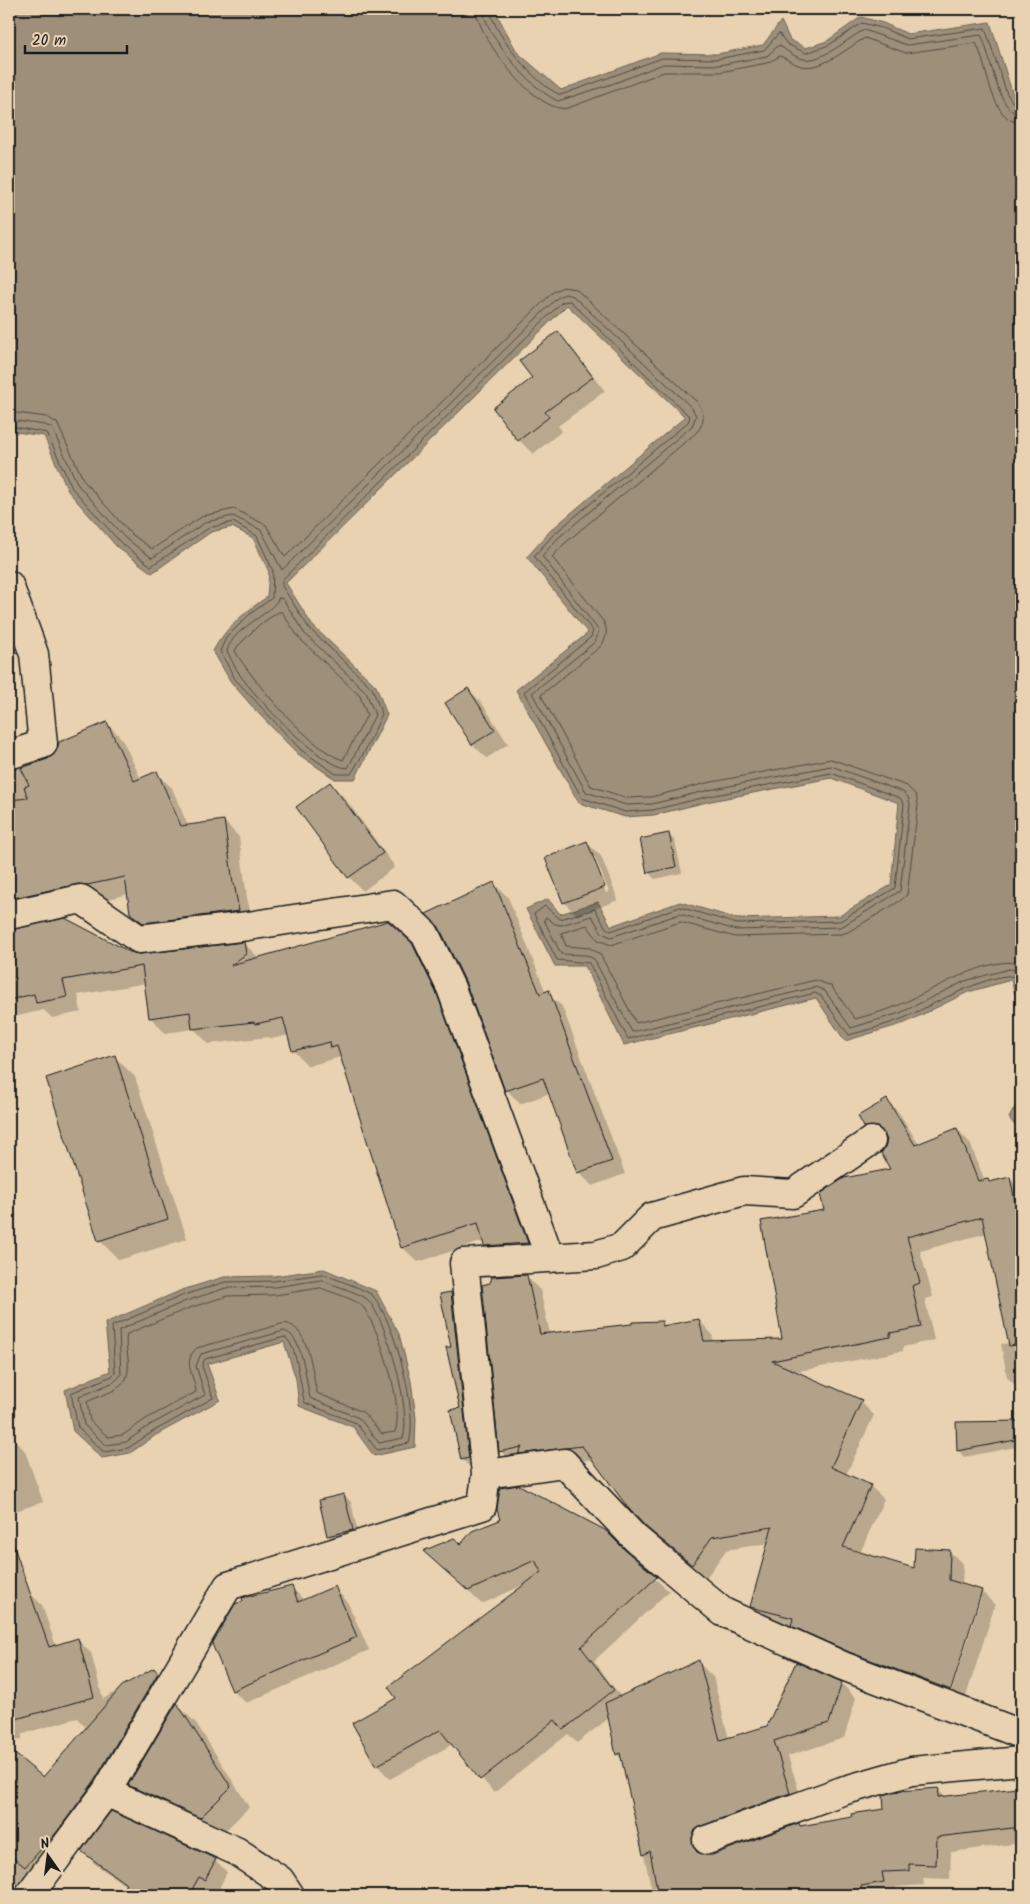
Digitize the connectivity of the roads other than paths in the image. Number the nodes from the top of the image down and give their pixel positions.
1 (9, 585) edge
2 (9, 755) edge
3 (9, 915) edge
4 (871, 1141) dead end
5 (550, 1258) junction
6 (486, 1474) junction
7 (1021, 1734) edge
8 (1021, 1761) edge
9 (106, 1792) junction
10 (707, 1840) dead end
11 (29, 1895) edge
12 (290, 1895) edge

1 - 2 street
3 - 5 street
4 - 5 street
5 - 6 street
6 - 7 street
6 - 9 street
8 - 10 street
9 - 11 street
9 - 12 street

